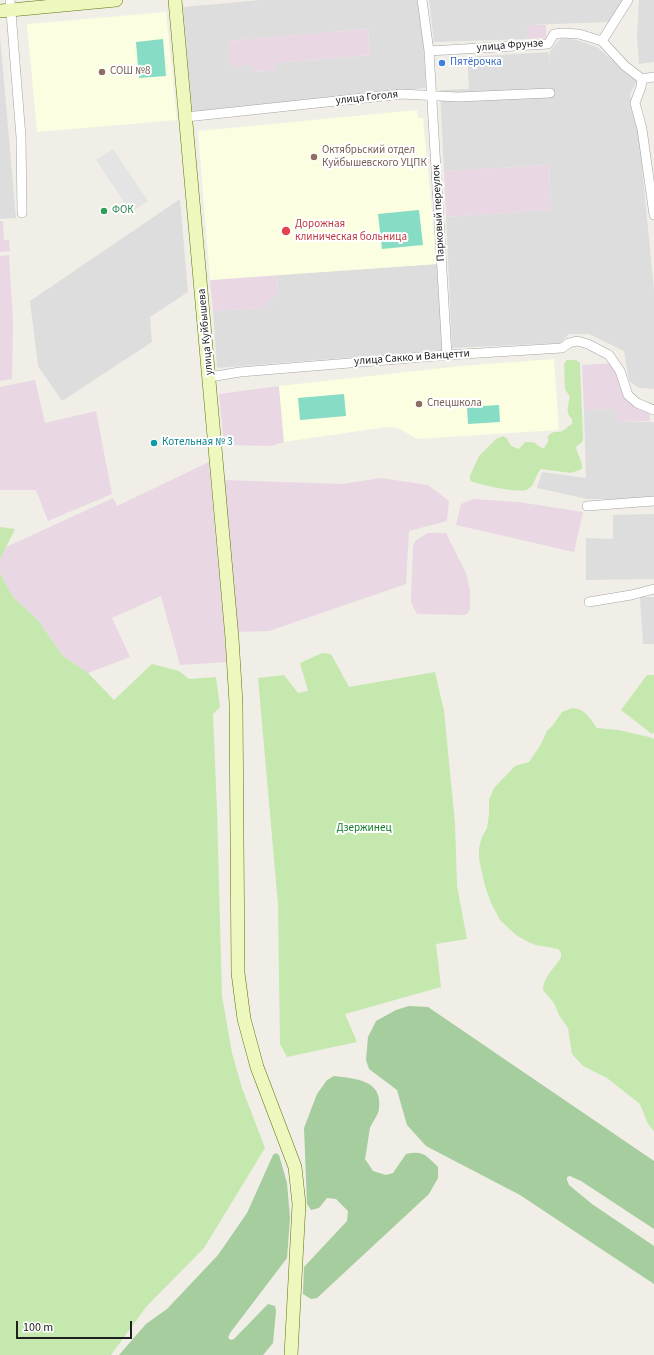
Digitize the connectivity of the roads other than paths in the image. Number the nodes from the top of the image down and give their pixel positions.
1 (116, 0) edge
2 (176, 0) edge
3 (422, 0) edge
4 (628, 0) edge
5 (7, 7) edge
6 (602, 40) junction
7 (429, 51) junction
8 (654, 77) edge
9 (642, 79) junction
10 (550, 93) dead end
11 (432, 95) junction
12 (186, 117) junction
13 (650, 166) edge
14 (22, 213) dead end
15 (654, 215) edge
16 (447, 355) junction
17 (210, 377) junction
18 (654, 410) edge
19 (654, 501) edge
20 (588, 506) dead end
21 (654, 589) edge
22 (589, 602) dead end
23 (291, 1355) edge

1 - 5 main road
2 - 12 main road, улица Куйбышева
3 - 7 street, Парковый переулок
4 - 6 street
5 - 14 street
6 - 7 street, улица Фрунзе
6 - 9 street
7 - 11 street, Парковый переулок
8 - 9 street
9 - 13 street
10 - 11 street, улица Гоголя
11 - 12 street, улица Гоголя
11 - 16 street, Парковый переулок
12 - 17 main road, улица Куйбышева
13 - 15 street
16 - 17 street, улица Сакко и Ванцетти
16 - 18 street, улица Сакко и Ванцетти
17 - 23 main road, улица Куйбышева
19 - 20 street
21 - 22 street

